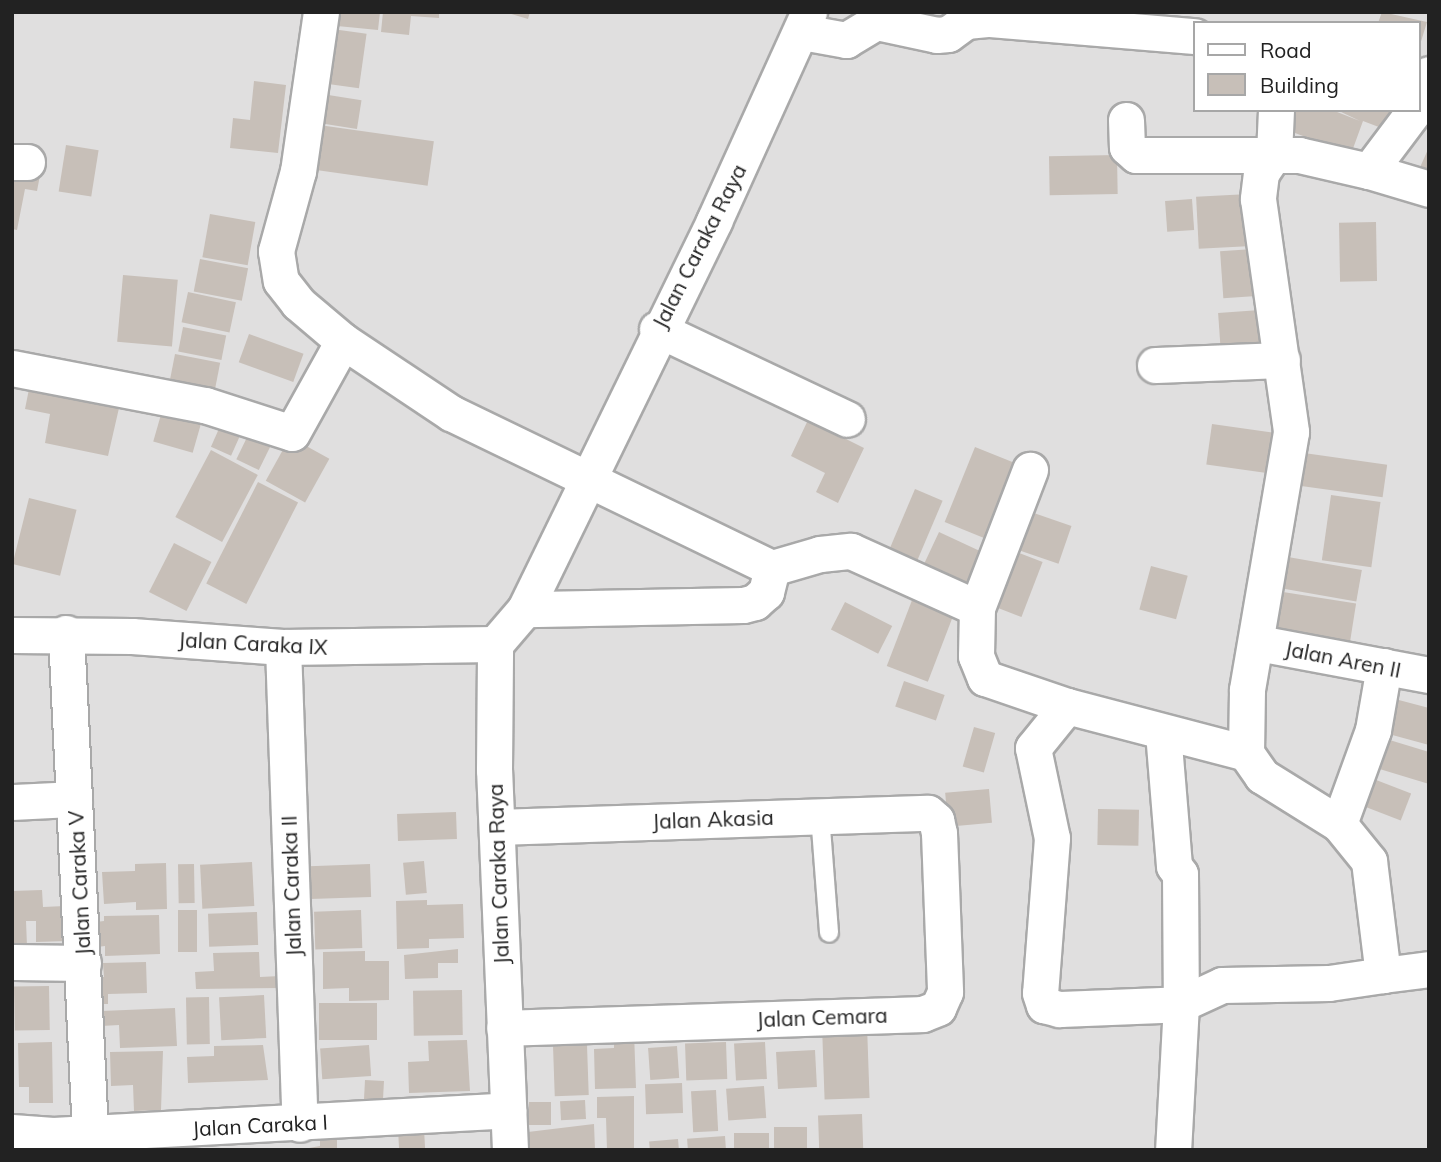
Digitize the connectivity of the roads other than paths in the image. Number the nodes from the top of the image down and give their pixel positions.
1 (321, 12) edge
2 (805, 22) edge
3 (1192, 36) edge
4 (1429, 74) edge
5 (1420, 96) edge
6 (1276, 112) edge
7 (1414, 112) edge
8 (1126, 120) dead end
9 (1274, 154) junction
10 (1369, 172) junction
11 (1429, 189) edge
12 (657, 329) junction
13 (342, 341) junction
14 (1282, 360) junction
15 (1154, 365) dead end
16 (12, 368) edge
17 (847, 419) dead end
18 (1030, 470) dead end
19 (585, 478) junction
20 (772, 568) junction
21 (525, 608) junction
22 (977, 608) junction
23 (66, 634) junction
24 (12, 635) edge
25 (1258, 643) junction
26 (495, 644) junction
27 (283, 647) junction
28 (1384, 666) junction
29 (1429, 675) edge
30 (1068, 706) junction
31 (1163, 732) junction
32 (1246, 753) junction
33 (74, 799) junction
34 (12, 802) edge
35 (928, 813) joint
36 (820, 815) junction
37 (1339, 824) junction
38 (497, 827) junction
39 (829, 933) dead end
40 (12, 962) edge
41 (83, 963) junction
42 (1429, 969) edge
43 (1383, 975) junction
44 (1181, 1004) junction
45 (504, 1028) junction
46 (508, 1110) junction
47 (300, 1124) junction
48 (12, 1132) edge
49 (90, 1133) junction
50 (154, 1140) edge
51 (46, 1143) edge
52 (510, 1150) edge
53 (1173, 1150) edge

1 - 13 street
2 - 3 street
2 - 12 street, Jalan Caraka Raya
4 - 5 street
6 - 9 street
7 - 10 street
8 - 9 street
9 - 10 street
9 - 14 street
10 - 11 street
12 - 17 street
12 - 19 street, Jalan Caraka Raya
13 - 16 street
13 - 19 street
14 - 15 street
14 - 25 street
18 - 22 street
19 - 20 street
19 - 21 street, Jalan Caraka Raya
20 - 21 street
20 - 22 street
21 - 26 street, Jalan Caraka Raya
22 - 30 street
23 - 24 street, Jalan Caraka IX
23 - 27 street, Jalan Caraka IX
23 - 33 street, Jalan Caraka V
25 - 28 street, Jalan Aren II
25 - 32 street
26 - 27 street, Jalan Caraka IX
26 - 38 street, Jalan Caraka Raya
27 - 47 street, Jalan Caraka II
28 - 29 street, Jalan Aren II
28 - 37 street
30 - 31 street
30 - 44 street
31 - 32 street
31 - 44 street
32 - 37 street
33 - 34 street
33 - 41 street, Jalan Caraka V
35 - 36 street, Jalan Akasia
35 - 45 street, Jalan Cemara
36 - 38 street, Jalan Akasia
36 - 39 lane
37 - 43 street
38 - 45 street, Jalan Caraka Raya
40 - 41 street
41 - 49 street, Jalan Caraka V
42 - 43 street
43 - 44 street
44 - 53 street
45 - 46 street, Jalan Caraka Raya
46 - 47 street, Jalan Caraka I
46 - 52 street, Jalan Caraka Raya
47 - 50 street, Jalan Caraka I
48 - 51 street, Jalan Caraka I
49 - 50 street, Jalan Caraka I
49 - 51 street, Jalan Caraka I

